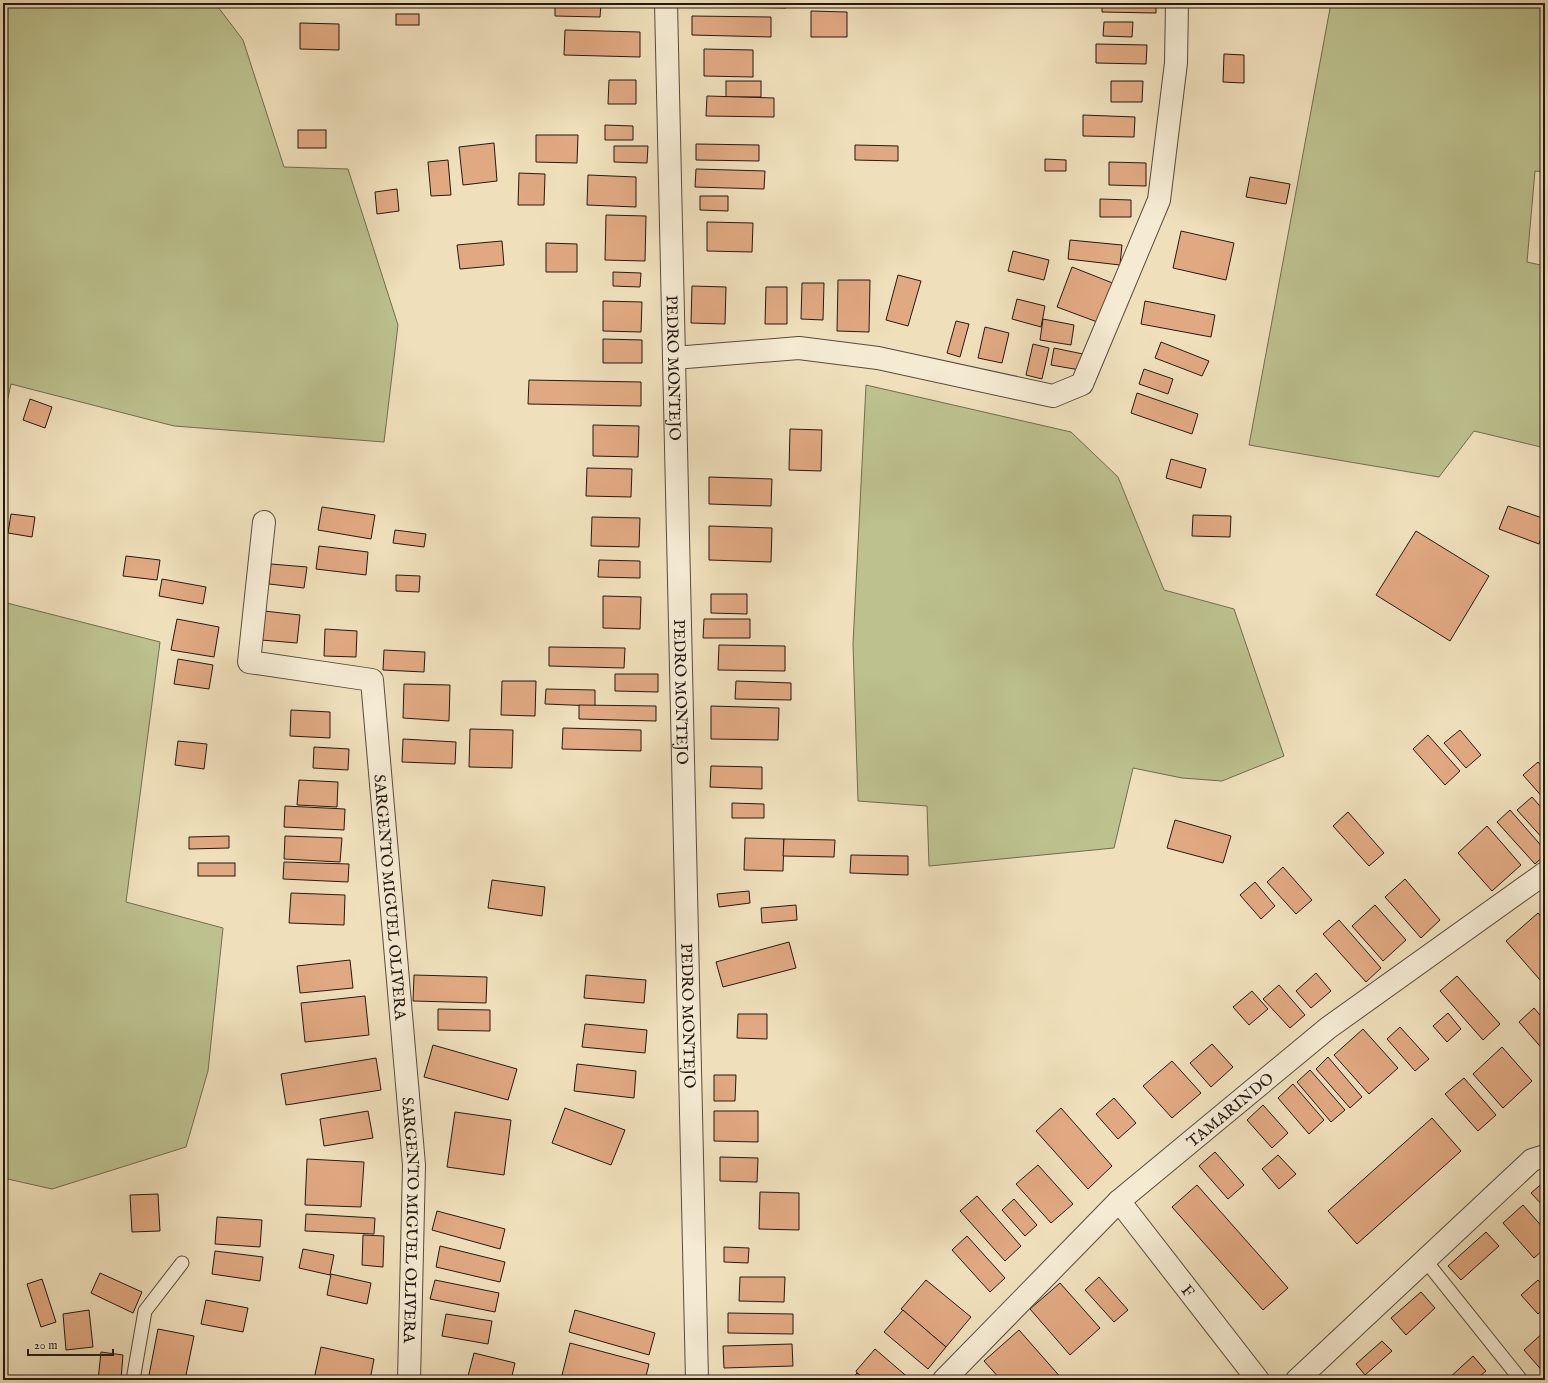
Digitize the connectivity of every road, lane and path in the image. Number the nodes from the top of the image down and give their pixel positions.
1 (666, 3) edge
2 (1177, 3) edge
3 (674, 358) junction
4 (264, 522) dead end
5 (1545, 874) edge
6 (1545, 1156) edge
7 (1119, 1201) junction
8 (1425, 1260) junction
9 (182, 1263) dead end
10 (133, 1380) edge
11 (409, 1380) edge
12 (697, 1380) edge
13 (944, 1380) edge
14 (1258, 1380) edge
15 (1297, 1380) edge
16 (1521, 1380) edge

1 - 3 street, PEDRO MONTEJO
2 - 3 street
3 - 12 street, PEDRO MONTEJO
4 - 11 street, SARGENTO MIGUEL OLIVERA
5 - 7 street, TAMARINDO
6 - 8 street
7 - 13 street, TAMARINDO
7 - 14 street, F
8 - 15 street
8 - 16 lane
9 - 10 lane

